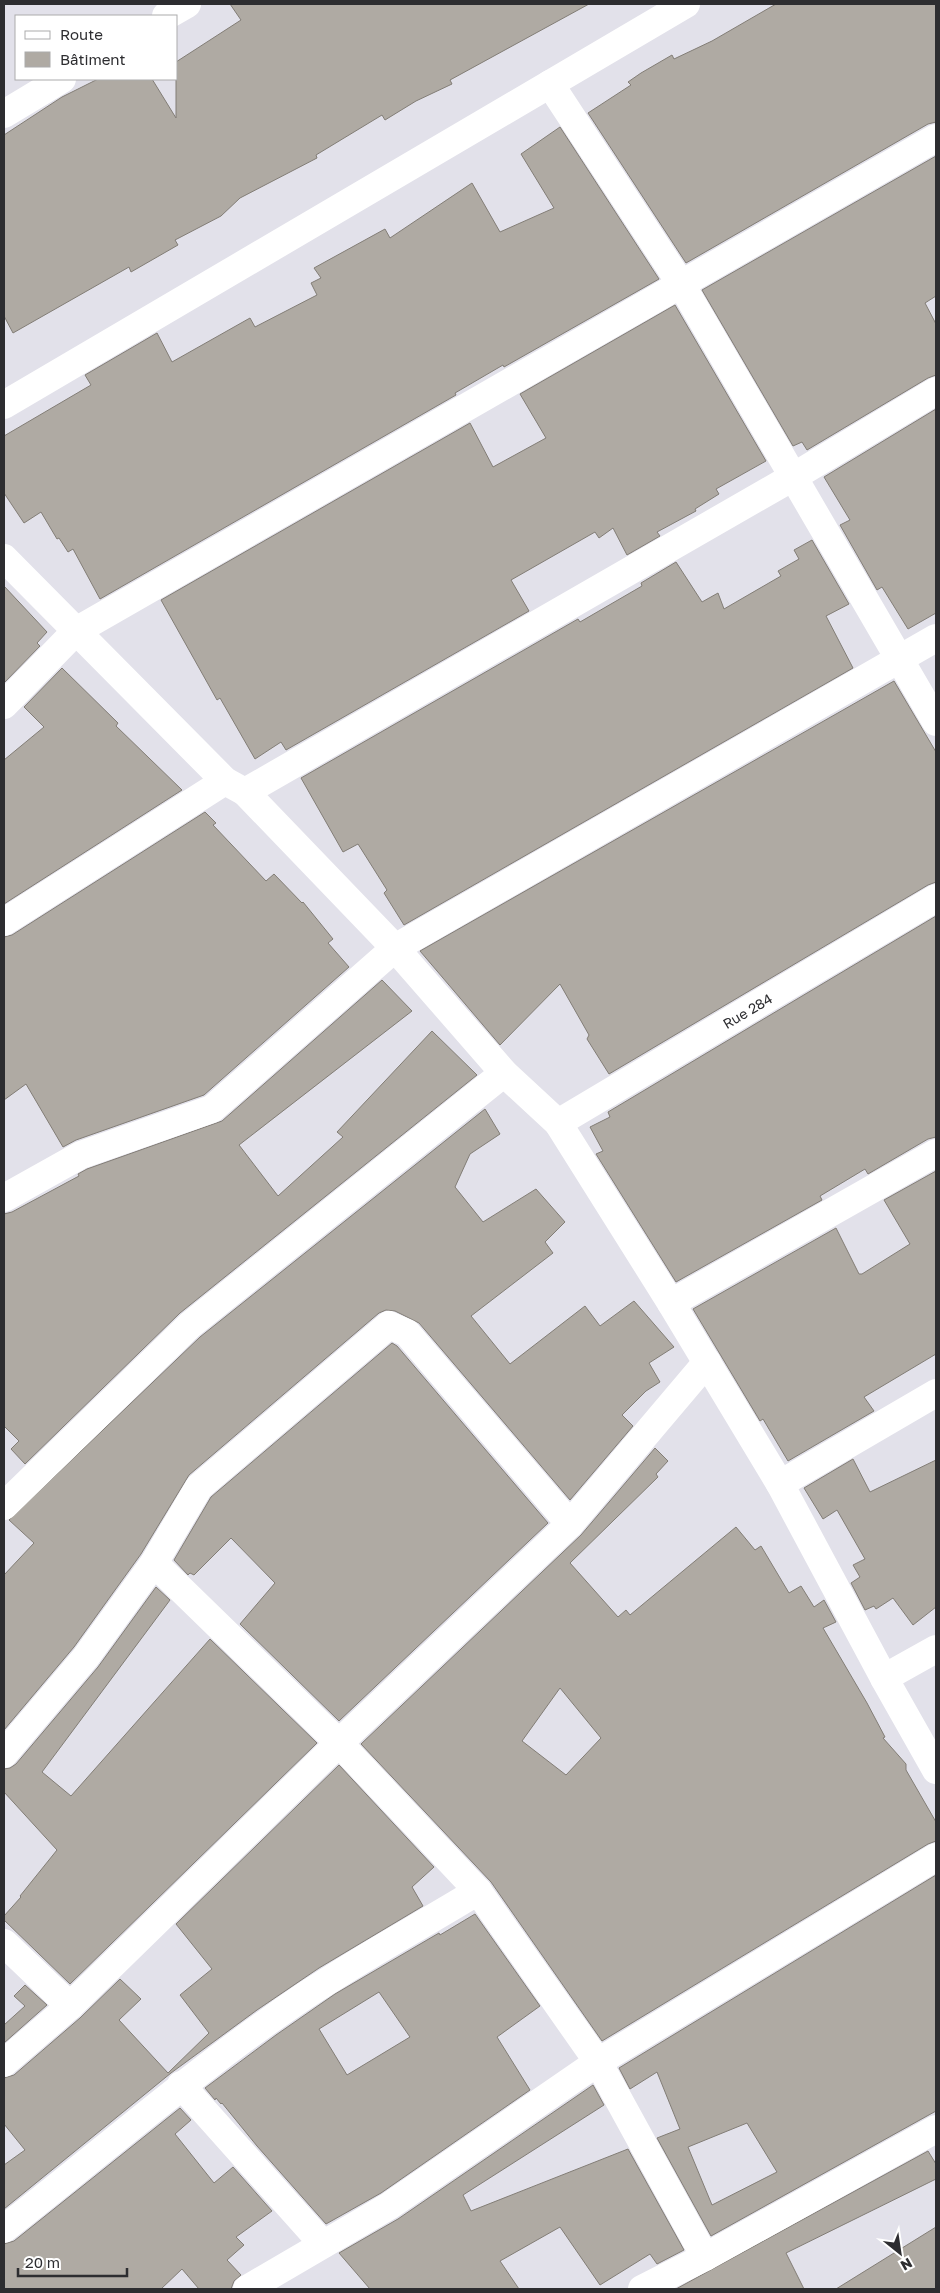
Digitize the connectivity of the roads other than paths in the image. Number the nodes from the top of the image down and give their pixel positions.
1 (686, 4) edge
2 (60, 80) edge
3 (550, 84) junction
4 (4, 114) edge
5 (936, 138) edge
6 (681, 284) junction
7 (936, 390) edge
8 (4, 405) edge
9 (793, 477) junction
10 (4, 558) edge
11 (76, 631) junction
12 (936, 638) edge
13 (899, 660) junction
14 (4, 705) edge
15 (936, 722) edge
16 (235, 786) junction
17 (936, 898) edge
18 (4, 922) edge
19 (395, 948) junction
20 (504, 1074) junction
21 (558, 1123) junction
22 (936, 1153) edge
23 (4, 1198) edge
24 (672, 1303) junction
25 (707, 1362) junction
26 (936, 1393) edge
27 (780, 1484) junction
28 (4, 1506) edge
29 (570, 1524) junction
30 (154, 1563) junction
31 (936, 1650) edge
32 (884, 1678) junction
33 (339, 1743) junction
34 (4, 1754) edge
35 (936, 1770) edge
36 (936, 1858) edge
37 (478, 1891) junction
38 (4, 1942) edge
39 (70, 2006) junction
40 (598, 2062) junction
41 (4, 2063) edge
42 (181, 2085) junction
43 (936, 2129) edge
44 (4, 2230) edge
45 (323, 2244) junction
46 (705, 2257) junction
47 (248, 2289) edge
48 (642, 2289) edge

1 - 3 street
2 - 4 street
3 - 6 street
3 - 8 street
5 - 6 street
6 - 9 street
6 - 11 street
7 - 9 street
9 - 13 street
9 - 16 street
10 - 11 street
11 - 14 street
11 - 16 street
12 - 13 street
13 - 15 street
13 - 19 street
16 - 18 street
16 - 19 street
17 - 21 street, Rue 284
19 - 20 street
19 - 23 street
20 - 21 street
20 - 28 street
21 - 24 street
22 - 24 street
24 - 25 street
25 - 27 street
25 - 29 street
26 - 27 street
27 - 32 street
29 - 30 street
29 - 33 street
30 - 33 street
30 - 34 street
31 - 32 street
32 - 35 street
33 - 37 street
33 - 39 street
36 - 40 street
37 - 40 street
37 - 42 street
38 - 39 street
39 - 41 street
40 - 45 street
40 - 46 street
42 - 44 street
42 - 45 street
43 - 46 street
45 - 47 street
46 - 48 street

